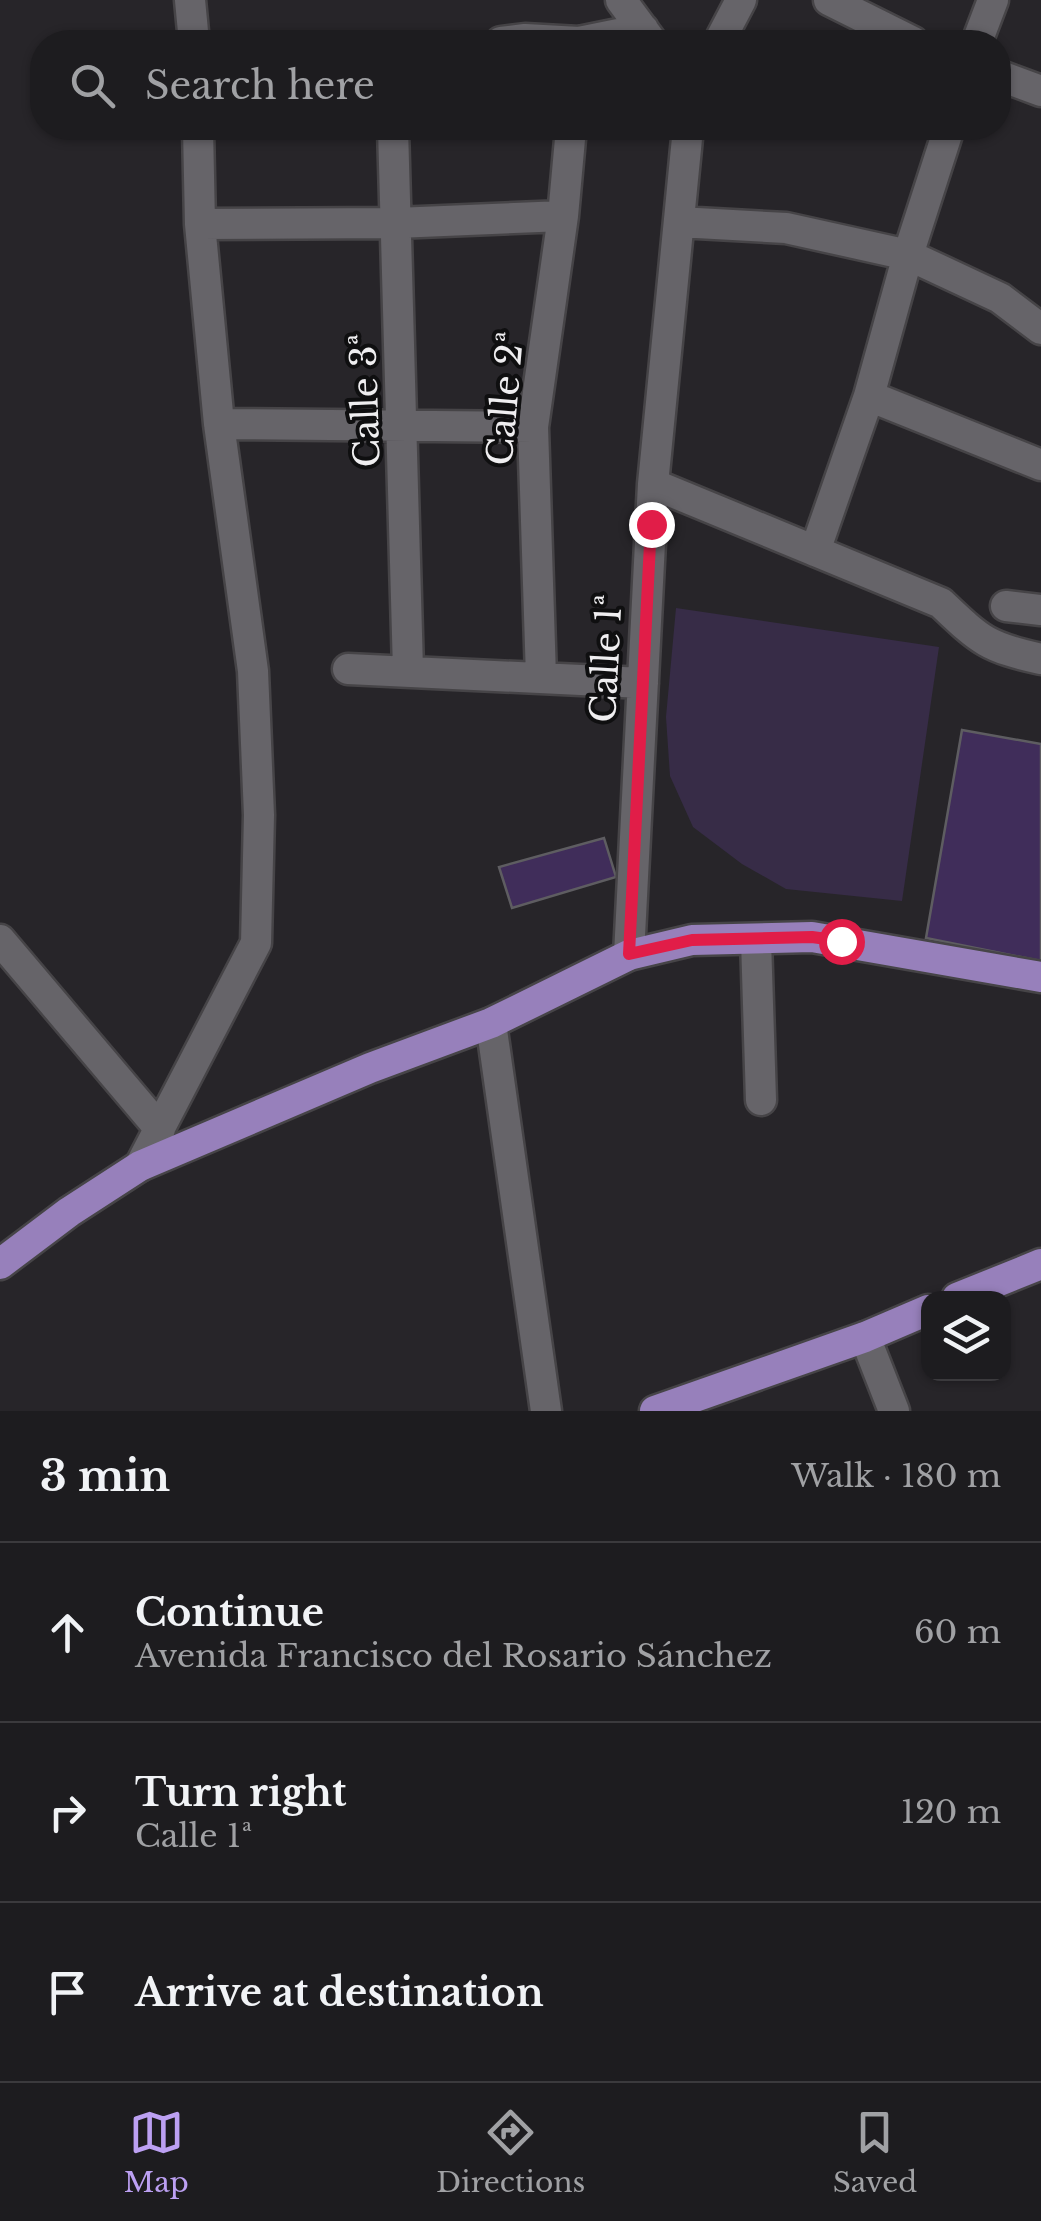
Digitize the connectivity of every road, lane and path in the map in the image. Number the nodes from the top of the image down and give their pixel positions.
1 (190, 0) edge
2 (621, 0) edge
3 (740, 0) edge
4 (828, 0) edge
5 (993, 0) edge
6 (193, 30) edge
7 (643, 30) edge
8 (725, 30) edge
9 (889, 30) edge
10 (982, 30) edge
11 (1011, 80) edge
12 (1041, 91) edge
13 (198, 140) edge
14 (393, 140) edge
15 (570, 140) edge
16 (687, 140) edge
17 (945, 140) edge
18 (564, 216) junction
19 (679, 222) junction
20 (396, 223) junction
21 (200, 224) junction
22 (908, 255) junction
23 (1041, 330) edge
24 (870, 396) junction
25 (219, 424) junction
26 (404, 427) junction
27 (533, 427) junction
28 (1041, 464) edge
29 (653, 484) junction
30 (815, 550) junction
31 (1006, 606) dead end
32 (1041, 610) edge
33 (1041, 659) edge
34 (348, 669) dead end
35 (408, 670) junction
36 (541, 677) junction
37 (642, 682) junction
38 (0, 940) edge
39 (756, 940) junction
40 (629, 954) junction
41 (1041, 977) edge
42 (491, 1023) junction
43 (761, 1100) dead end
44 (160, 1129) junction
45 (140, 1166) junction
46 (0, 1264) edge
47 (1041, 1264) edge
48 (974, 1291) edge
49 (921, 1313) edge
50 (865, 1337) junction
51 (546, 1411) edge
52 (655, 1411) edge
53 (894, 1411) edge

1 - 6 street
2 - 7 street
3 - 8 street
4 - 9 street
5 - 10 street
11 - 12 street
13 - 21 street
14 - 20 street, Calle 3ª
15 - 18 street, Calle 2ª
16 - 19 street, Calle 1ª
17 - 22 street
18 - 20 street
18 - 27 street, Calle 2ª
19 - 22 street
19 - 29 street, Calle 1ª
20 - 21 street
20 - 26 street, Calle 3ª
21 - 25 street
22 - 23 street
22 - 24 street
24 - 28 street
24 - 30 street
25 - 26 street
25 - 44 street
26 - 27 street
26 - 35 street, Calle 3ª
27 - 36 street, Calle 2ª
29 - 30 street
29 - 37 street, Calle 1ª
30 - 33 street
31 - 32 street
34 - 35 street
35 - 36 street
36 - 37 street
37 - 40 street, Calle 1ª
38 - 44 street
39 - 40 main road
39 - 41 main road
39 - 43 street
40 - 42 main road
42 - 45 main road
42 - 51 street
44 - 45 street
45 - 46 main road
47 - 48 main road
49 - 50 main road
50 - 52 main road
50 - 53 street

